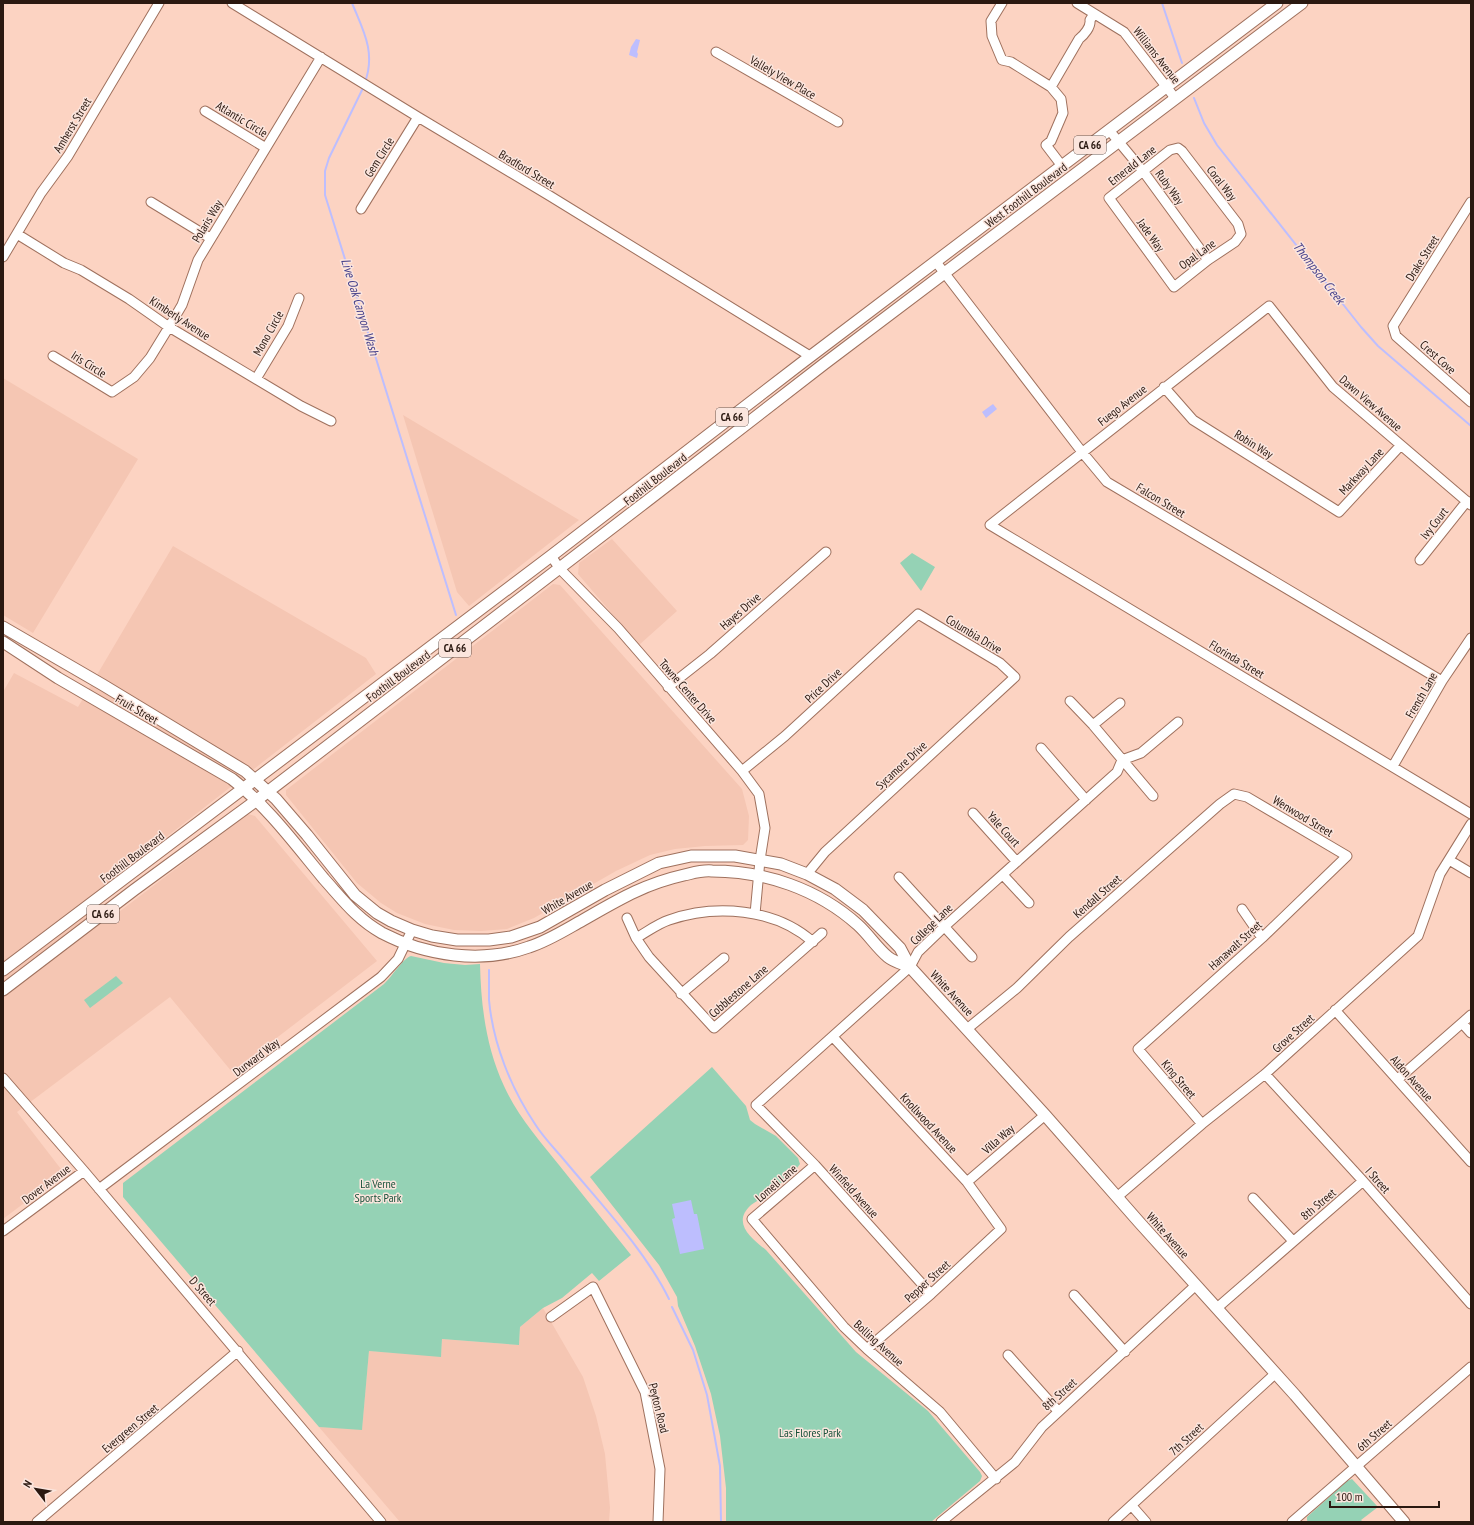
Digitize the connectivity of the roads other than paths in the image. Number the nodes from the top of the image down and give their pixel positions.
1 (160, 3) edge
2 (232, 3) edge
3 (1002, 3) edge
4 (1077, 3) edge
5 (1277, 3) edge
6 (1302, 3) edge
7 (1092, 17) junction
8 (1244, 28) junction
9 (1253, 40) junction
10 (716, 52) dead end
11 (321, 57) junction
12 (1166, 86) junction
13 (1051, 87) junction
14 (1175, 98) junction
15 (205, 111) dead end
16 (418, 117) junction
17 (838, 122) dead end
18 (1109, 130) junction
19 (1118, 141) junction
20 (266, 148) junction
21 (1170, 150) joint
22 (1062, 166) junction
23 (1143, 171) junction
24 (1109, 198) joint
25 (151, 202) dead end
26 (1471, 202) edge
27 (361, 209) dead end
28 (17, 234) junction
29 (210, 238) junction
30 (1235, 242) joint
31 (3, 257) edge
32 (1208, 260) junction
33 (936, 262) junction
34 (944, 273) junction
35 (1174, 287) joint
36 (299, 298) dead end
37 (1269, 306) joint
38 (1392, 326) joint
39 (169, 327) junction
40 (53, 356) dead end
41 (810, 356) junction
42 (824, 364) joint
43 (256, 379) junction
44 (1164, 387) junction
45 (112, 392) joint
46 (1471, 402) edge
47 (331, 421) dead end
48 (1401, 445) junction
49 (1082, 452) junction
50 (1469, 503) edge
51 (1339, 512) joint
52 (990, 525) joint
53 (826, 552) dead end
54 (550, 556) junction
55 (1420, 560) dead end
56 (560, 569) junction
57 (918, 614) joint
58 (3, 627) edge
59 (1471, 638) edge
60 (3, 642) edge
61 (1015, 677) joint
62 (1442, 682) junction
63 (668, 687) junction
64 (1070, 701) dead end
65 (1120, 704) dead end
66 (1178, 722) dead end
67 (1093, 725) junction
68 (1041, 748) dead end
69 (1122, 760) junction
70 (1393, 766) junction
71 (742, 771) junction
72 (256, 780) junction
73 (244, 788) junction
74 (268, 791) junction
75 (1153, 796) dead end
76 (1247, 796) joint
77 (257, 800) junction
78 (1086, 800) junction
79 (973, 812) dead end
80 (1471, 814) edge
81 (1471, 824) edge
82 (1347, 856) joint
83 (760, 860) junction
84 (1449, 860) junction
85 (1017, 862) junction
86 (1471, 873) edge
87 (807, 874) junction
88 (758, 875) junction
89 (1003, 875) junction
90 (899, 877) dead end
91 (1029, 903) dead end
92 (1242, 909) dead end
93 (755, 914) junction
94 (626, 918) dead end
95 (944, 927) junction
96 (412, 930) junction
97 (822, 933) dead end
98 (636, 938) junction
99 (1262, 938) junction
100 (813, 942) junction
101 (405, 944) junction
102 (972, 957) dead end
103 (724, 958) dead end
104 (910, 967) junction
105 (3, 970) edge
106 (3, 990) edge
107 (682, 994) junction
108 (1335, 1010) junction
109 (1471, 1015) edge
110 (1462, 1023) junction
111 (968, 1029) junction
112 (1471, 1033) edge
113 (833, 1037) junction
114 (1138, 1049) joint
115 (1265, 1074) junction
116 (3, 1078) edge
117 (1398, 1079) junction
118 (756, 1105) joint
119 (1045, 1114) junction
120 (1202, 1124) junction
121 (1471, 1162) edge
122 (815, 1165) junction
123 (84, 1170) junction
124 (1363, 1181) junction
125 (967, 1182) junction
126 (99, 1189) junction
127 (1117, 1197) junction
128 (1254, 1198) dead end
129 (752, 1219) joint
130 (1001, 1230) joint
131 (3, 1231) edge
132 (1293, 1241) junction
133 (1196, 1285) junction
134 (931, 1294) junction
135 (1074, 1295) dead end
136 (1471, 1304) edge
137 (1217, 1308) junction
138 (551, 1317) dead end
139 (867, 1349) junction
140 (238, 1351) junction
141 (1125, 1352) junction
142 (1008, 1355) dead end
143 (1471, 1367) edge
144 (1276, 1373) junction
145 (1058, 1411) junction
146 (1356, 1466) junction
147 (996, 1479) junction
148 (1132, 1506) junction
149 (37, 1522) edge
150 (382, 1522) edge
151 (658, 1522) edge
152 (941, 1522) edge
153 (1113, 1522) edge
154 (1146, 1522) edge
155 (1292, 1522) edge
156 (1404, 1522) edge

1 - 28 street, Amherst Street
2 - 11 street, Bradford Street
3 - 13 street
4 - 7 street, Williams Avenue
5 - 8 main road, West Foothill Boulevard / CA 66
6 - 9 main road, West Foothill Boulevard / CA 66
7 - 12 street, Williams Avenue
7 - 13 street
8 - 9 main road
8 - 12 main road, West Foothill Boulevard / CA 66
9 - 14 main road, West Foothill Boulevard / CA 66
10 - 17 street, Vallely View Place
11 - 16 street, Bradford Street
11 - 20 street, Polaris Way
12 - 14 street, Williams Avenue
12 - 18 main road, West Foothill Boulevard / CA 66
13 - 22 street
14 - 19 main road, West Foothill Boulevard / CA 66
15 - 20 street, Atlantic Circle
16 - 27 street, Gem Circle
16 - 41 street, Bradford Street
18 - 19 street, Ruby Way
18 - 22 main road, West Foothill Boulevard / CA 66
19 - 23 street, Ruby Way
19 - 34 main road, West Foothill Boulevard / CA 66
20 - 29 street, Polaris Way
21 - 23 street, Emerald Lane
21 - 30 street, Coral Way
22 - 33 main road, West Foothill Boulevard / CA 66
23 - 24 street, Emerald Lane
23 - 32 street, Ruby Way
24 - 35 street, Jade Way
25 - 29 street
26 - 38 street, Drake Street
28 - 31 street, Amherst Street
28 - 39 street, Kimberly Avenue
29 - 39 street, Polaris Way
30 - 32 street, Opal Lane
32 - 35 street, Opal Lane
33 - 34 street, Falcon Street
33 - 41 main road, West Foothill Boulevard / CA 66
34 - 42 main road, West Foothill Boulevard / CA 66
34 - 49 street, Falcon Street
36 - 43 street, Mono Circle
37 - 44 street, Fuego Avenue
37 - 48 street, Dawn View Avenue
38 - 46 street, Crest Cove
39 - 43 street, Kimberly Avenue
39 - 45 street, Polaris Way
40 - 45 street, Iris Circle
41 - 54 main road, Foothill Boulevard / CA 66
42 - 56 main road, Foothill Boulevard / CA 66
43 - 47 street, Kimberly Avenue
44 - 49 street, Fuego Avenue
44 - 51 street, Robin Way
48 - 50 street, Dawn View Avenue
48 - 51 street, Markway Lane
49 - 52 street, Fuego Avenue
49 - 62 street, Falcon Street
50 - 55 street, Ivy Court
52 - 70 street, Florinda Street
53 - 63 street, Hayes Drive
54 - 56 street, Towne Center Drive
54 - 72 main road, Foothill Boulevard / CA 66
56 - 63 street, Towne Center Drive
56 - 74 main road, Foothill Boulevard / CA 66
57 - 61 street, Columbia Drive
57 - 71 street, Price Drive
58 - 72 main road, Fruit Street
59 - 62 street, French Lane
60 - 73 main road, Fruit Street
61 - 87 street, Sycamore Drive
62 - 70 street, French Lane
63 - 71 street, Towne Center Drive
64 - 67 street
65 - 67 street
66 - 69 street
67 - 69 street
68 - 78 street
69 - 75 street
69 - 78 street, College Lane
70 - 80 street, Florinda Street
71 - 83 street, Towne Center Drive
72 - 73 main road, Foothill Boulevard / CA 66
72 - 74 main road, White Avenue
73 - 77 main road, Fruit Street
73 - 105 main road, Foothill Boulevard / CA 66
74 - 77 main road, Foothill Boulevard / CA 66
74 - 96 main road, White Avenue
76 - 82 street, Wenwood Street
76 - 111 street, Kendall Street
77 - 101 main road, White Avenue
77 - 106 main road, Foothill Boulevard / CA 66
78 - 85 street, College Lane
79 - 85 street, Yale Court
81 - 84 street, Grove Street
82 - 99 street, Hanawalt Street
83 - 87 main road, White Avenue
83 - 88 street, Towne Center Drive
83 - 96 main road, White Avenue
84 - 86 street
84 - 108 street, Grove Street
85 - 89 street, College Lane
87 - 104 main road, White Avenue
88 - 93 street, Towne Center Drive
88 - 101 main road, White Avenue
88 - 104 main road, White Avenue
89 - 91 street
89 - 95 street, College Lane
90 - 95 street
92 - 99 street
93 - 98 street
93 - 100 street
94 - 98 street, Cobblestone Lane
95 - 102 street
95 - 104 street, College Lane
96 - 101 street, Durward Way
97 - 100 street, Cobblestone Lane
98 - 107 street, Cobblestone Lane
99 - 114 street, Hanawalt Street
100 - 107 street, Cobblestone Lane
101 - 126 street, Durward Way
103 - 107 street
104 - 111 main road, White Avenue
104 - 113 street, College Lane
108 - 115 street, Grove Street
108 - 117 street, Aldon Avenue
109 - 110 street
110 - 112 street
110 - 117 street
111 - 119 main road, White Avenue
113 - 118 street, College Lane
113 - 125 street, Knollwood Avenue
114 - 120 street, King Street
115 - 120 street, Grove Street
115 - 124 street, I Street
116 - 123 street, D Street
117 - 121 street, Aldon Avenue
118 - 122 street, Winfield Avenue
119 - 125 street, Villa Way
119 - 127 main road, White Avenue
120 - 127 street, Grove Street
122 - 129 street, Lomeli Lane
122 - 134 street, Winfield Avenue
123 - 126 street, D Street
123 - 131 street, Dover Avenue
124 - 132 street, 8th Street
124 - 136 street, I Street
125 - 130 street, Knollwood Avenue
126 - 140 street, D Street
127 - 133 main road, White Avenue
128 - 132 street
129 - 139 street, Bolling Avenue
130 - 134 street, Pepper Street
132 - 137 street, 8th Street
133 - 137 main road, White Avenue
133 - 141 street, 8th Street
134 - 139 street, Pepper Street
135 - 141 street
137 - 144 main road, White Avenue
138 - 151 street, Peyton Road
139 - 147 street, Bolling Avenue
140 - 149 street, Evergreen Street
140 - 150 street, D Street
141 - 145 street, 8th Street
142 - 145 street
143 - 146 street, 6th Street
144 - 146 main road, White Avenue
144 - 148 street, 7th Street
145 - 147 street, 8th Street
146 - 155 street, 6th Street
146 - 156 main road, White Avenue
147 - 152 street, 8th Street
148 - 153 street, 7th Street
148 - 154 street

